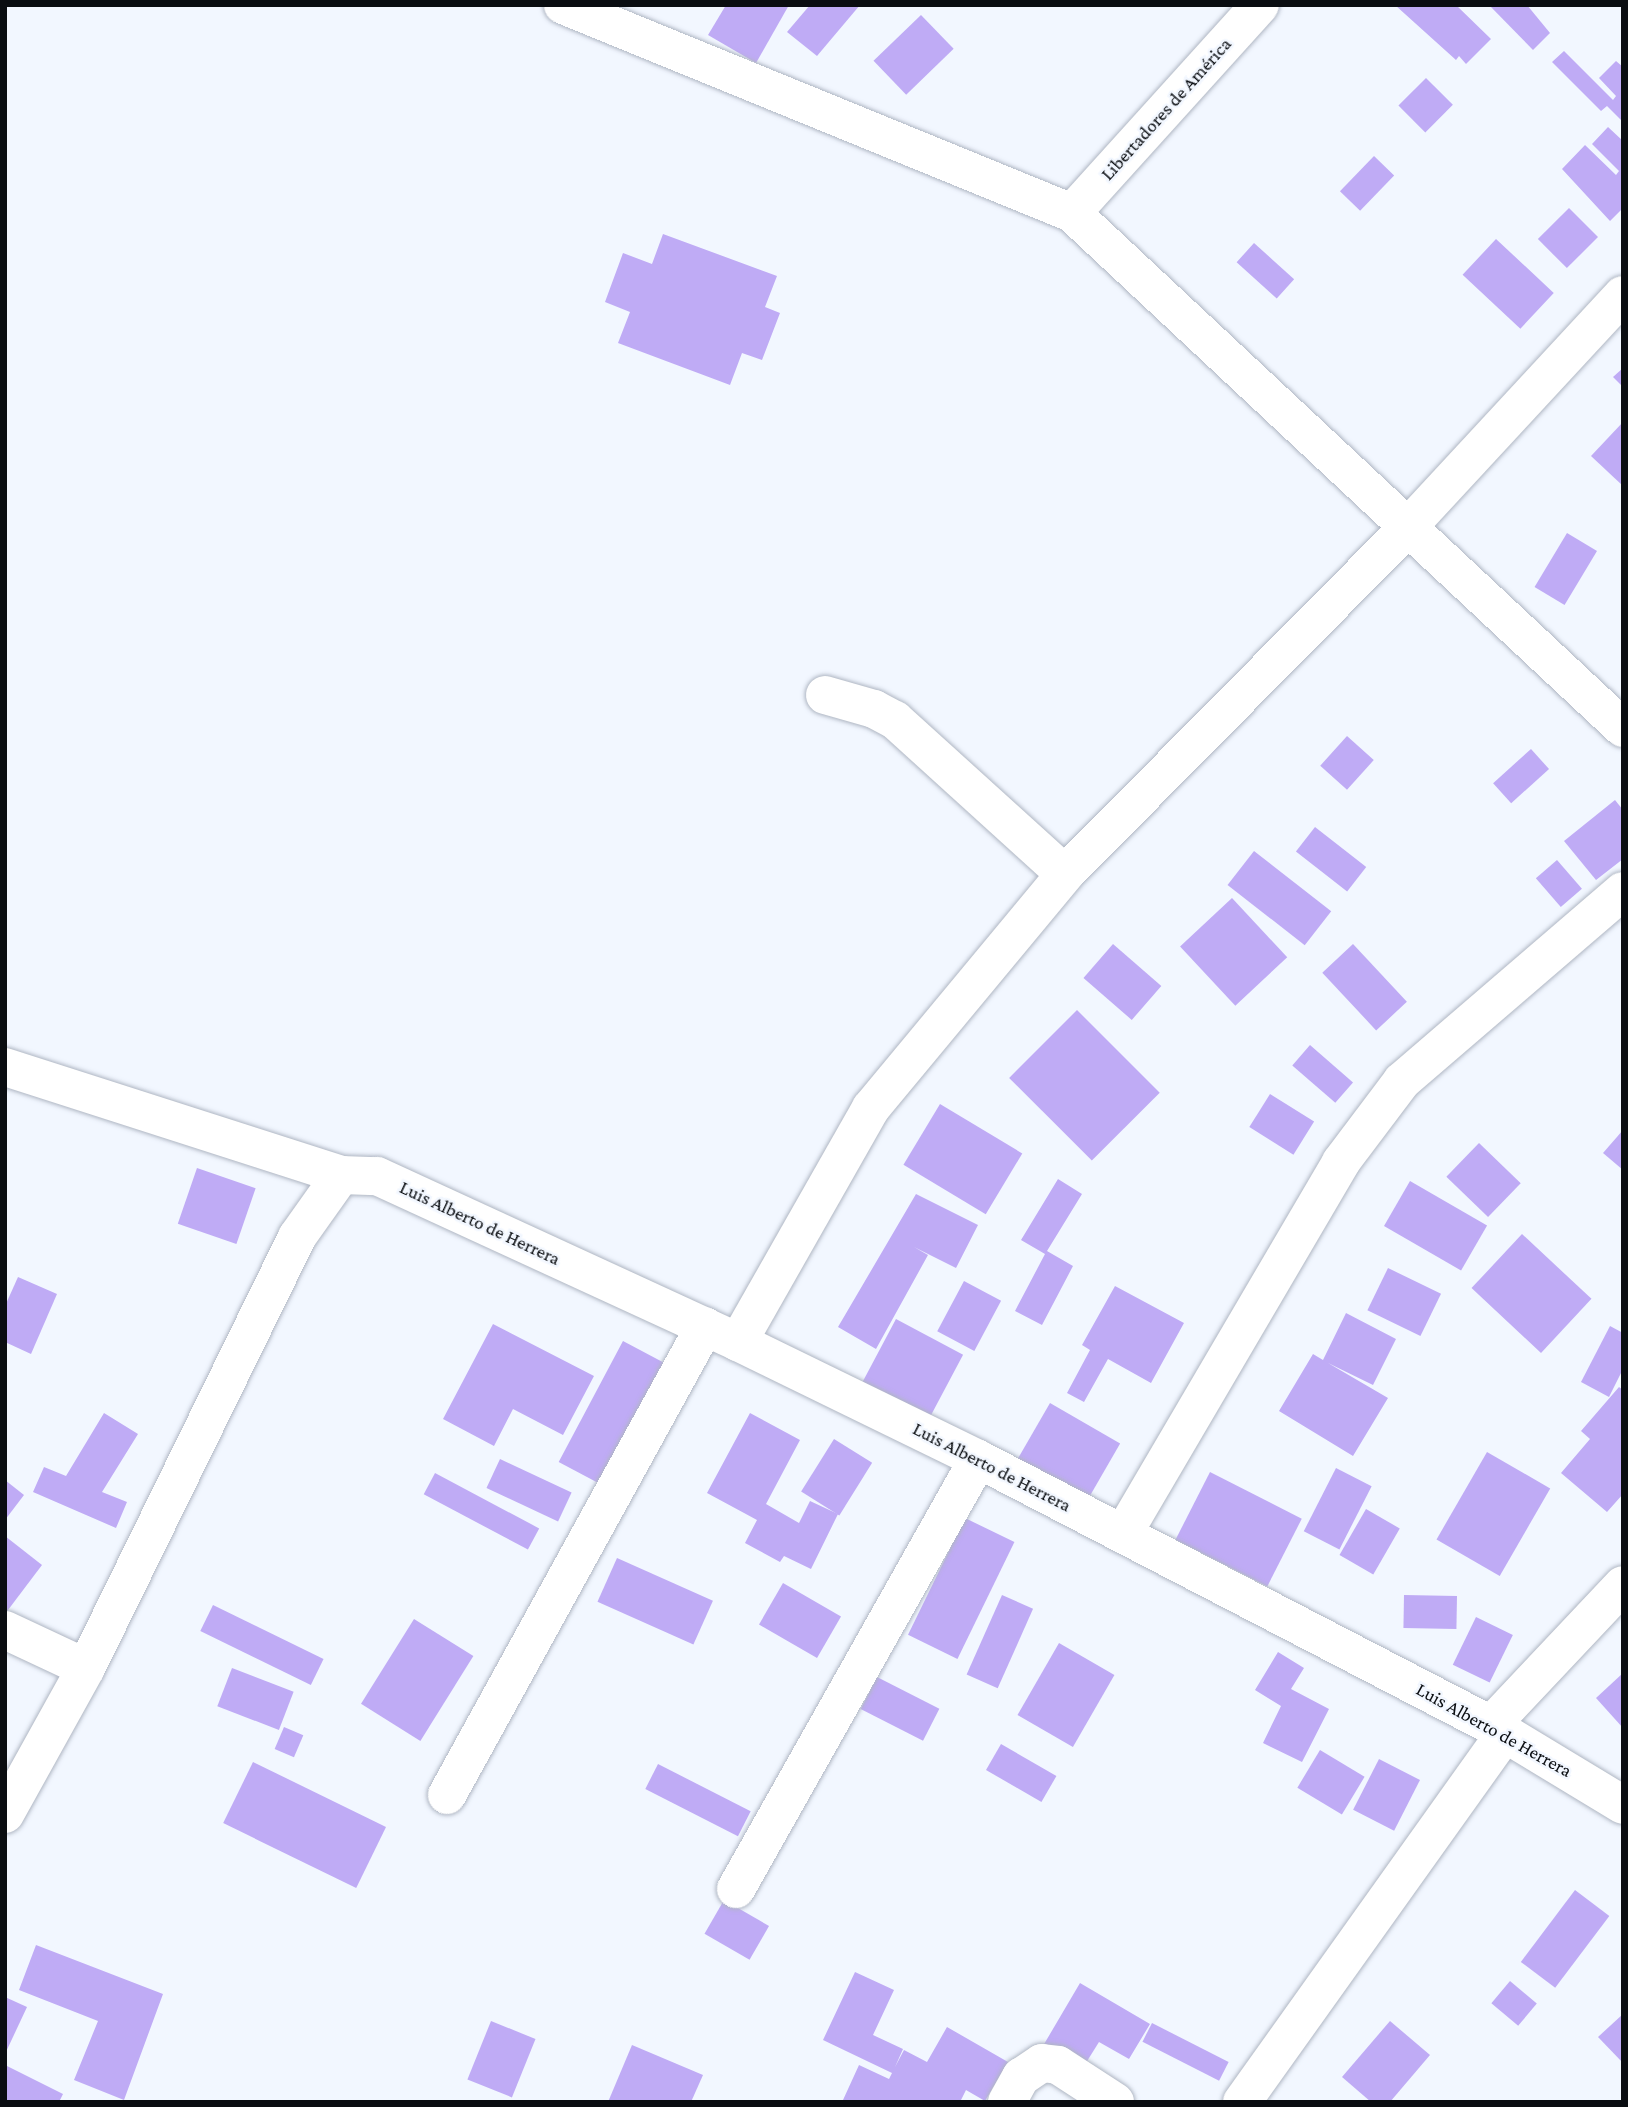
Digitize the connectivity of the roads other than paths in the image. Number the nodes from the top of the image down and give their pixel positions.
1 (563, 5) edge
2 (1260, 5) edge
3 (638, 18) edge
4 (1072, 213) junction
5 (1623, 295) edge
6 (1408, 527) junction
7 (825, 695) dead end
8 (1623, 728) edge
9 (1065, 874) junction
10 (1623, 891) edge
11 (5, 1067) edge
12 (341, 1175) junction
13 (722, 1334) junction
14 (978, 1459) junction
15 (1123, 1534) junction
16 (1623, 1585) edge
17 (5, 1630) edge
18 (86, 1668) junction
19 (1498, 1729) junction
20 (447, 1795) dead end
21 (1623, 1805) edge
22 (5, 1814) edge
23 (736, 1889) dead end
24 (1007, 2102) edge
25 (1115, 2102) edge
26 (1242, 2102) edge

1 - 3 street
2 - 4 street, Libertadores de América
3 - 4 street
4 - 6 street
5 - 6 street
6 - 8 street
6 - 9 street
7 - 9 street
9 - 13 street
10 - 15 street
11 - 12 street, Luis Alberto de Herrera
12 - 13 street, Luis Alberto de Herrera
12 - 18 street
13 - 14 street, Luis Alberto de Herrera
13 - 20 street
14 - 15 street, Luis Alberto de Herrera
14 - 23 street
15 - 19 street, Luis Alberto de Herrera
16 - 19 street
17 - 18 street
18 - 22 street
19 - 21 street, Luis Alberto de Herrera
19 - 26 street
24 - 25 street

